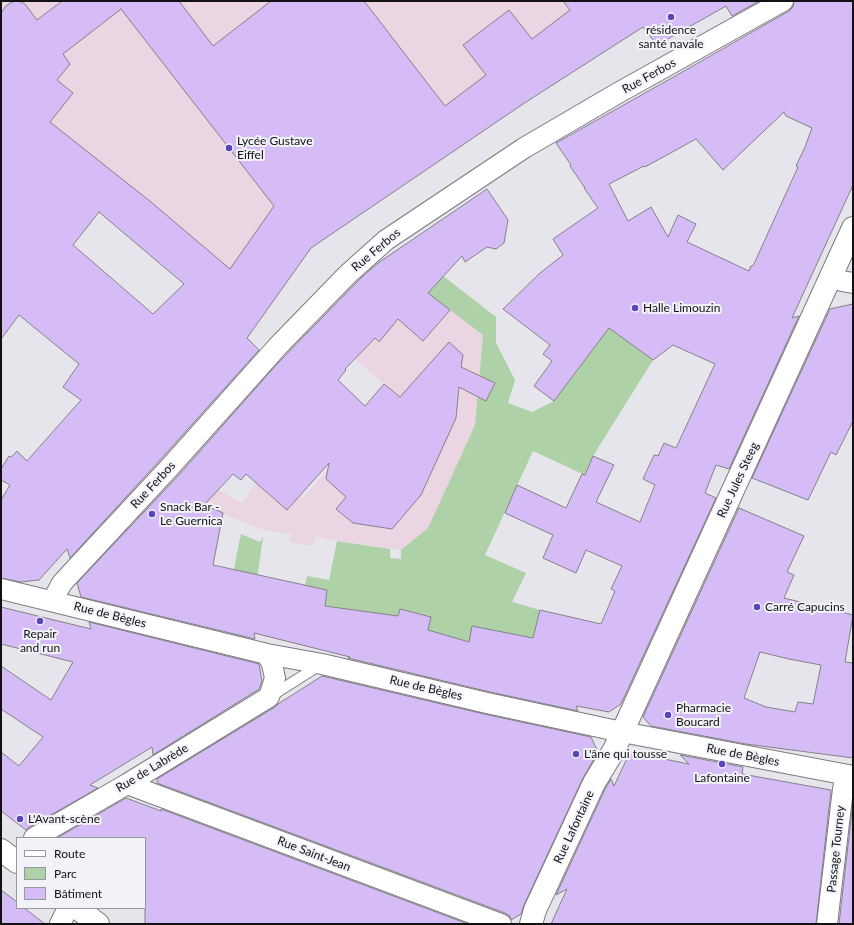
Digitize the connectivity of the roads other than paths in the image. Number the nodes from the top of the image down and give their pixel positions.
1 (783, 1) edge
2 (853, 228) edge
3 (832, 275) junction
4 (853, 283) edge
5 (1, 589) edge
6 (54, 602) junction
7 (267, 654) junction
8 (322, 664) junction
9 (269, 697) junction
10 (622, 732) junction
11 (849, 776) edge
12 (127, 784) junction
13 (36, 837) edge
14 (68, 909) edge
15 (78, 909) edge
16 (60, 924) edge
17 (98, 924) edge
18 (501, 924) edge
19 (531, 924) edge
20 (827, 924) edge

1 - 6 street, Rue Ferbos
2 - 3 street, Rue Jules Steeg
3 - 4 street
3 - 10 street, Rue Jules Steeg
5 - 6 street, Rue de Bègles
6 - 7 street, Rue de Bègles
7 - 8 street, Rue de Bègles
7 - 9 street
8 - 9 lane, Rue de Labrède
8 - 10 street, Rue de Bègles
9 - 12 street, Rue de Labrède
10 - 11 street, Rue de Bègles
10 - 19 street, Rue Lafontaine
11 - 20 street, Passage Tourney
12 - 13 street, Rue de Labrède
12 - 18 street, Rue Saint-Jean
14 - 16 street
15 - 17 street

